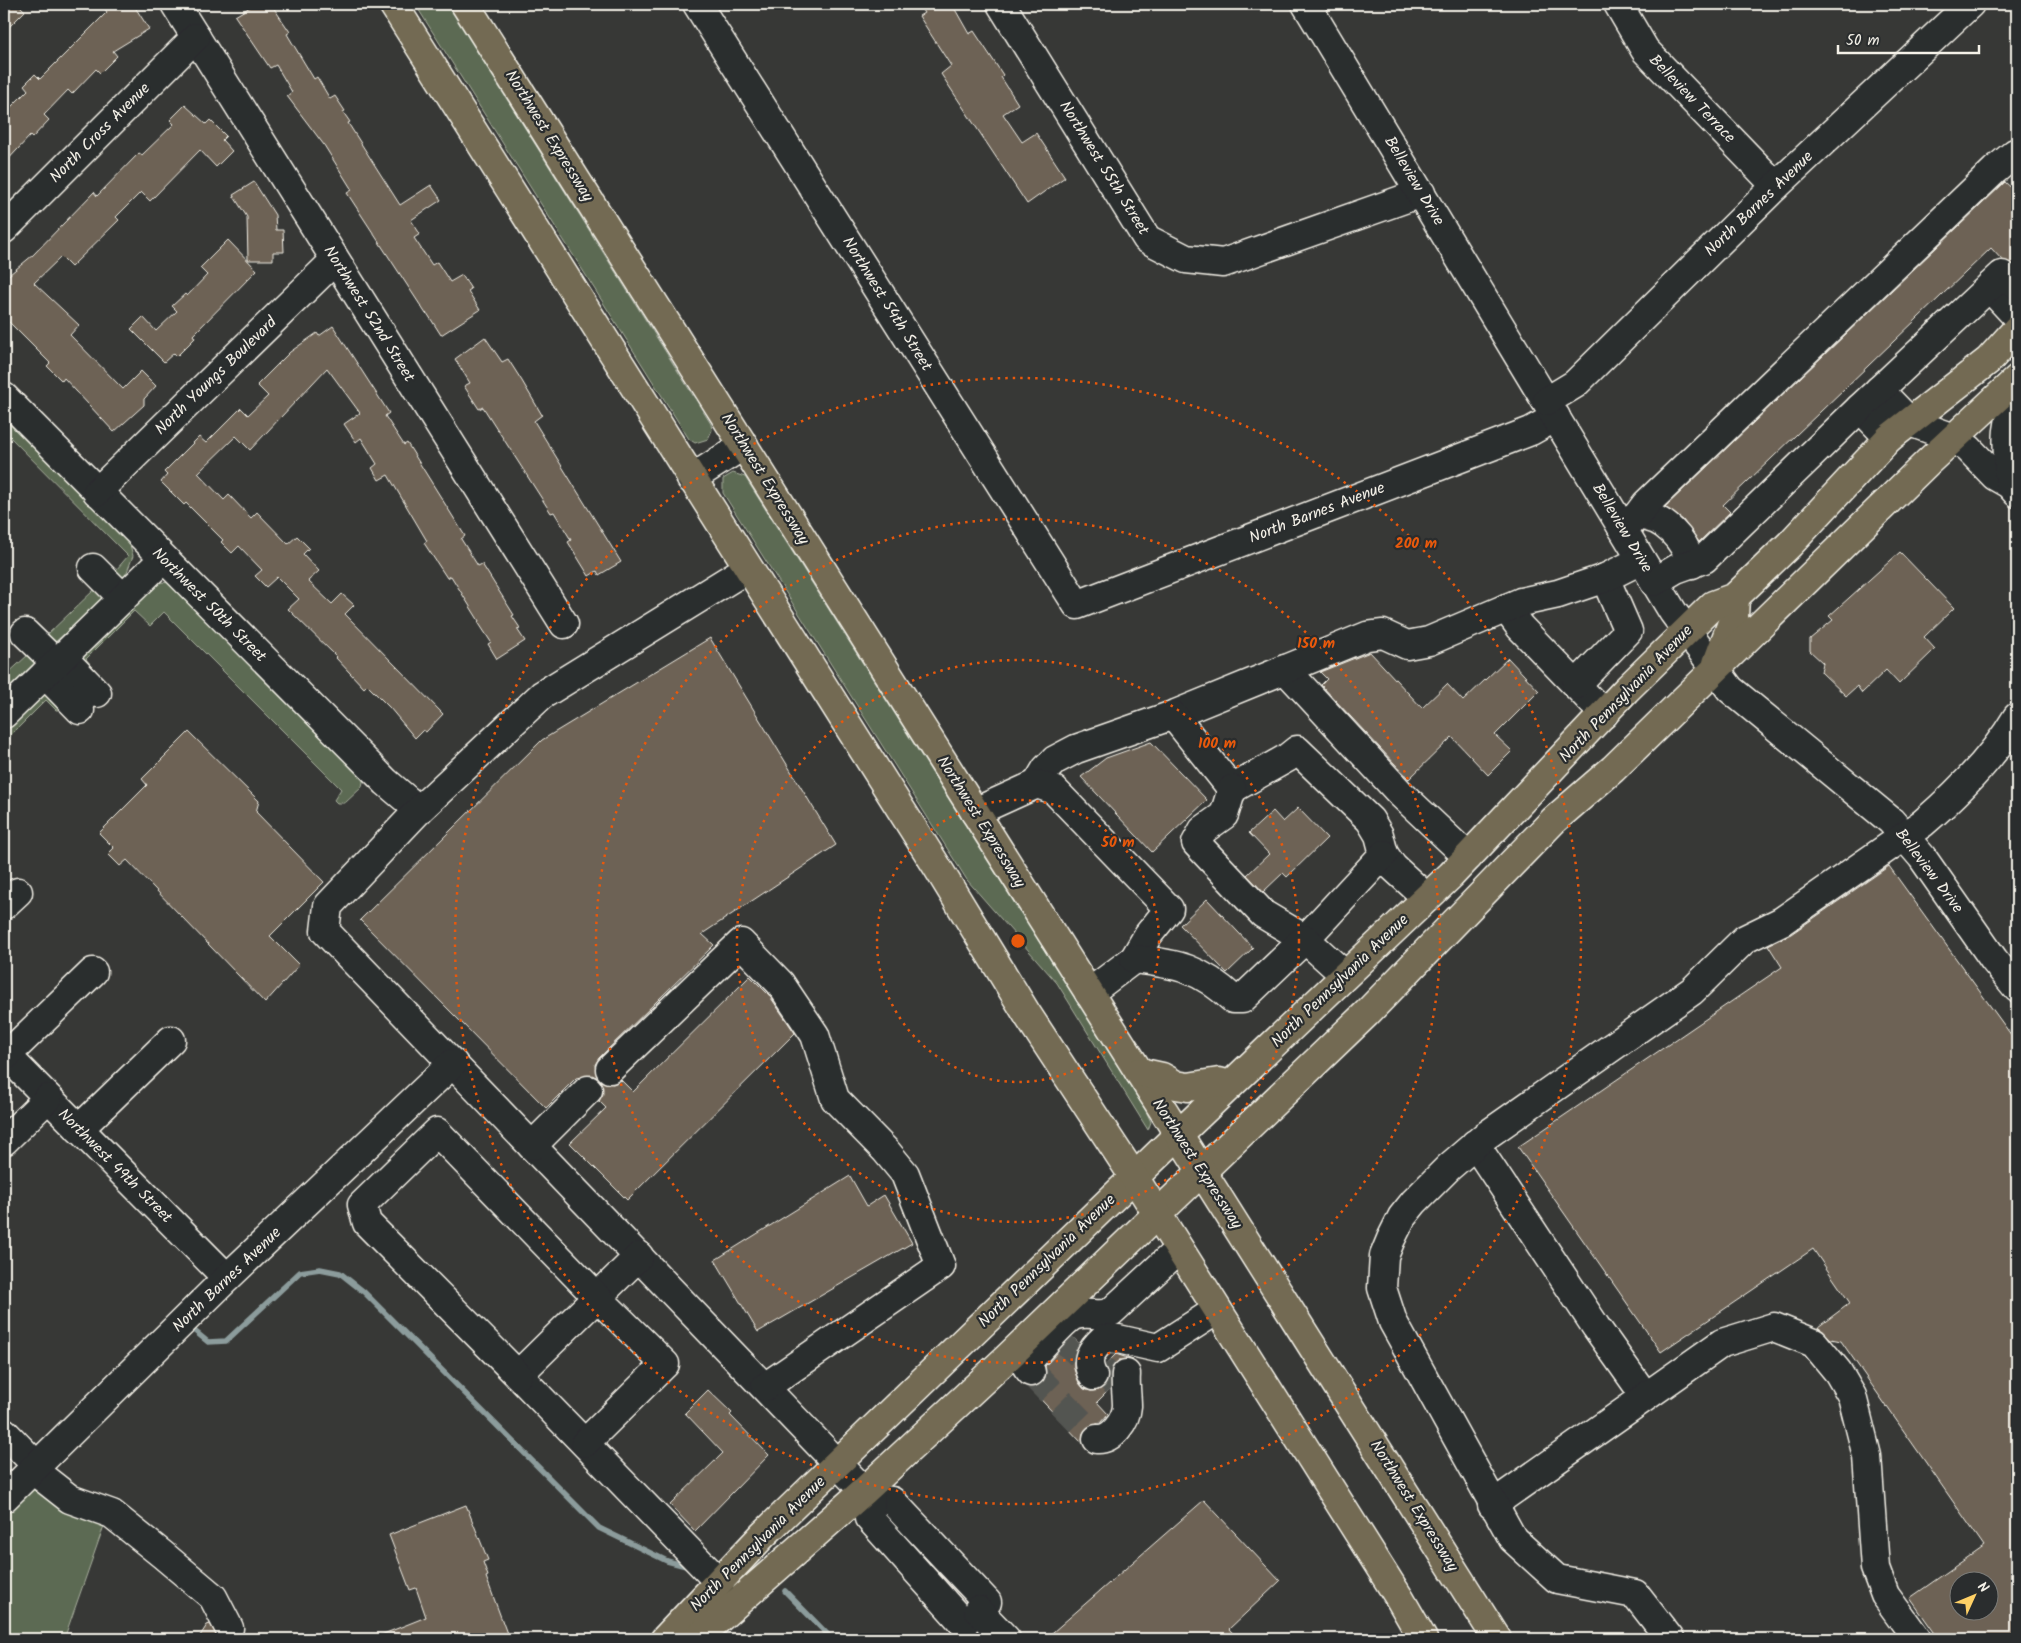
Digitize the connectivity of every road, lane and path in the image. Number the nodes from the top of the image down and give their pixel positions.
1 (175, 4) edge
2 (393, 4) edge
3 (465, 4) edge
4 (697, 4) edge
5 (1001, 4) edge
6 (1306, 4) edge
7 (1618, 4) edge
8 (1970, 4) edge
9 (196, 37) junction
10 (2015, 153) dead end
11 (1776, 186) junction
12 (1421, 193) junction
13 (4, 229) edge
14 (335, 260) junction
15 (2002, 282) edge
16 (2017, 317) edge
17 (2017, 329) edge
18 (2017, 379) edge
19 (4, 397) edge
20 (1869, 399) junction
21 (2017, 404) edge
22 (1551, 409) junction
23 (1910, 422) junction
24 (1889, 438) junction
25 (1954, 438) junction
26 (744, 445) junction
27 (692, 479) junction
28 (2013, 488) edge
29 (97, 492) junction
30 (1629, 521) junction
31 (163, 560) junction
32 (1692, 564) junction
33 (94, 568) dead end
34 (748, 568) junction
35 (1648, 571) junction
36 (1605, 578) junction
37 (1735, 597) junction
38 (123, 598) junction
39 (1077, 605) joint
40 (1506, 608) junction
41 (564, 624) dead end
42 (26, 632) dead end
43 (1687, 632) junction
44 (54, 665) junction
45 (1285, 669) junction
46 (1715, 669) junction
47 (1576, 685) junction
48 (88, 702) dead end
49 (4, 714) edge
50 (1604, 714) junction
51 (1173, 715) junction
52 (2017, 717) edge
53 (1037, 784) junction
54 (1232, 789) junction
55 (419, 810) junction
56 (975, 812) junction
57 (1904, 836) junction
58 (1384, 854) junction
59 (1468, 857) junction
60 (1427, 898) junction
61 (1305, 938) junction
62 (1138, 953) junction
63 (93, 972) dead end
64 (1345, 975) junction
65 (2017, 988) edge
66 (1089, 993) junction
67 (171, 1040) dead end
68 (5, 1054) edge
69 (452, 1063) junction
70 (610, 1069) dead end
71 (1139, 1072) junction
72 (1230, 1085) junction
73 (588, 1090) dead end
74 (48, 1098) junction
75 (79, 1129) junction
76 (1178, 1135) junction
77 (4, 1141) edge
78 (370, 1142) junction
79 (1475, 1144) junction
80 (532, 1146) junction
81 (397, 1170) junction
82 (1202, 1170) junction
83 (1134, 1177) junction
84 (1157, 1214) junction
85 (1179, 1250) junction
86 (639, 1256) junction
87 (227, 1278) junction
88 (598, 1298) junction
89 (1218, 1310) junction
90 (1099, 1315) junction
91 (1158, 1348) junction
92 (1092, 1372) junction
93 (518, 1375) junction
94 (765, 1387) junction
95 (1645, 1396) junction
96 (4, 1432) edge
97 (1097, 1439) dead end
98 (585, 1443) junction
99 (839, 1464) junction
100 (35, 1468) junction
101 (867, 1494) junction
102 (4, 1498) edge
103 (1492, 1505) junction
104 (720, 1583) junction
105 (228, 1628) dead end
106 (665, 1639) edge
107 (696, 1639) edge
108 (1006, 1639) edge
109 (1423, 1639) edge
110 (1498, 1639) edge
111 (1670, 1639) edge
112 (1917, 1639) edge

1 - 9 street, Northwest 52nd Street
2 - 27 main road
3 - 26 main road, Northwest Expressway
4 - 39 street, Northwest 54th Street
5 - 12 street, Northwest 55th Street
6 - 12 street, Belleview Drive
7 - 11 street, Belleview Terrace
8 - 11 street, North Barnes Avenue
9 - 13 street, North Cross Avenue
9 - 14 street, Northwest 52nd Street
10 - 30 street
11 - 22 street, North Barnes Avenue
12 - 22 street, Belleview Drive
14 - 29 street, North Youngs Boulevard
14 - 41 street, Northwest 52nd Street
15 - 16 street
15 - 20 street
17 - 23 main road, North Pennsylvania Avenue
18 - 25 main road, North Pennsylvania Avenue
19 - 29 street, Northwest 50th Street
20 - 23 street
20 - 24 street
20 - 32 street
21 - 28 street
22 - 30 street, Belleview Drive
22 - 39 street, North Barnes Avenue
23 - 24 main road, North Pennsylvania Avenue
23 - 25 street
24 - 37 main road, North Pennsylvania Avenue
25 - 28 street
25 - 46 main road, North Pennsylvania Avenue
26 - 27 street
26 - 56 main road, Northwest Expressway
27 - 34 main road
29 - 31 street, Northwest 50th Street
30 - 32 street
30 - 35 street, Belleview Drive
31 - 38 street
31 - 55 street, Northwest 50th Street
32 - 35 street
33 - 38 street
34 - 55 street
34 - 83 main road
35 - 36 street
35 - 43 street, Belleview Drive
36 - 40 street
36 - 47 street
37 - 43 main road, North Pennsylvania Avenue
37 - 46 main road
38 - 44 street
40 - 45 street
40 - 47 street
42 - 44 street
43 - 46 street, Belleview Drive
43 - 50 main road, North Pennsylvania Avenue
44 - 48 street
44 - 49 street
45 - 51 street
45 - 59 street
46 - 57 street, Belleview Drive
46 - 82 main road, North Pennsylvania Avenue
47 - 50 street
50 - 59 main road, North Pennsylvania Avenue
51 - 53 street
51 - 54 street
52 - 57 street
53 - 56 street
53 - 62 street
54 - 58 street
54 - 61 street
55 - 69 street
56 - 66 main road, Northwest Expressway
57 - 65 street, Belleview Drive
57 - 79 street
58 - 60 street
58 - 61 street
59 - 60 main road, North Pennsylvania Avenue
60 - 64 main road, North Pennsylvania Avenue
61 - 62 street
61 - 64 street
62 - 66 street
63 - 68 street
64 - 72 main road, North Pennsylvania Avenue
66 - 71 main road, Northwest Expressway
67 - 75 street
68 - 74 street, Northwest 49th Street
69 - 78 street, North Barnes Avenue
69 - 80 street
70 - 94 street
71 - 72 main road
71 - 76 main road, Northwest Expressway
72 - 76 main road, North Pennsylvania Avenue
73 - 80 street
74 - 75 street, Northwest 49th Street
74 - 77 street
75 - 87 street, Northwest 49th Street
76 - 82 main road, Northwest Expressway
76 - 83 main road, North Pennsylvania Avenue
78 - 81 street
78 - 87 street, North Barnes Avenue
79 - 95 street
79 - 103 street
80 - 86 street
81 - 88 street
81 - 93 street
82 - 84 main road, North Pennsylvania Avenue
82 - 110 main road, Northwest Expressway
83 - 84 main road
83 - 99 main road, North Pennsylvania Avenue
84 - 85 main road
84 - 101 main road, North Pennsylvania Avenue
85 - 89 main road
85 - 90 street
86 - 88 street
86 - 94 street
87 - 100 street, North Barnes Avenue
88 - 93 street
88 - 98 street
89 - 91 street
89 - 109 main road
90 - 92 street
90 - 92 street
91 - 92 street
91 - 92 street
92 - 97 street
93 - 98 street
94 - 99 street
95 - 103 street
95 - 112 street
96 - 100 street
98 - 104 street
99 - 101 street
99 - 104 main road, North Pennsylvania Avenue
100 - 102 street, North Barnes Avenue
100 - 105 street
101 - 107 main road, North Pennsylvania Avenue
101 - 108 street
103 - 111 street
104 - 106 main road, North Pennsylvania Avenue

